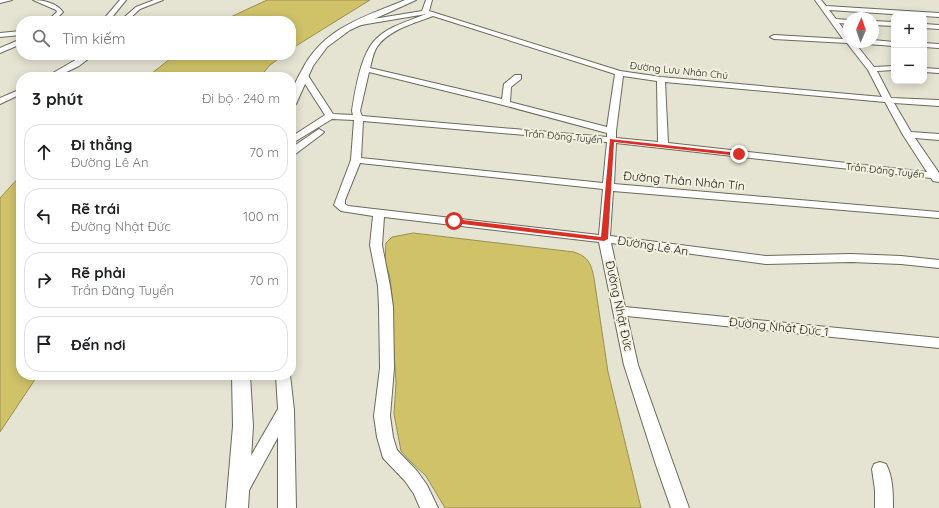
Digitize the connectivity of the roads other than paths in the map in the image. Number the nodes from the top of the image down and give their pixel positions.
1 (9, 0) edge
2 (36, 0) edge
3 (160, 0) edge
4 (412, 0) edge
5 (429, 0) edge
6 (818, 0) edge
7 (0, 1) edge
8 (823, 8) junction
9 (125, 9) edge
10 (429, 13) junction
11 (939, 15) edge
12 (56, 16) edge
13 (113, 16) edge
14 (833, 22) junction
15 (843, 22) edge
16 (879, 23) edge
17 (355, 24) junction
18 (891, 24) edge
19 (927, 26) edge
20 (939, 27) edge
21 (16, 33) edge
22 (843, 34) edge
23 (0, 35) edge
24 (774, 37) dead end
25 (843, 41) edge
26 (16, 43) edge
27 (879, 43) edge
28 (891, 44) edge
29 (927, 45) edge
30 (939, 46) edge
31 (855, 48) edge
32 (0, 51) edge
33 (82, 60) edge
34 (891, 68) edge
35 (366, 69) junction
36 (872, 69) junction
37 (927, 70) edge
38 (939, 71) edge
39 (60, 72) edge
40 (619, 73) junction
41 (304, 76) junction
42 (518, 77) dead end
43 (661, 79) junction
44 (16, 93) edge
45 (296, 93) edge
46 (888, 100) junction
47 (0, 101) edge
48 (506, 102) junction
49 (939, 103) edge
50 (330, 116) junction
51 (341, 117) junction
52 (359, 118) junction
53 (908, 135) junction
54 (611, 136) junction
55 (939, 137) edge
56 (296, 138) edge
57 (663, 146) junction
58 (296, 149) edge
59 (356, 160) junction
60 (938, 178) edge
61 (609, 187) junction
62 (379, 212) junction
63 (939, 216) edge
64 (604, 239) junction
65 (939, 264) edge
66 (620, 311) junction
67 (939, 343) edge
68 (240, 380) edge
69 (283, 380) edge
70 (286, 410) junction
71 (880, 469) dead end
72 (237, 502) edge
73 (287, 508) edge
74 (429, 508) edge
75 (680, 508) edge
76 (884, 508) edge

1 - 7 street
2 - 12 street
3 - 9 street
4 - 17 street
5 - 10 street
6 - 8 street
8 - 11 street
8 - 14 street
9 - 13 street
10 - 17 street
10 - 35 street
10 - 40 street, Đường Lưu Nhân Chú
14 - 15 street
14 - 22 street
16 - 18 street
17 - 41 street
19 - 20 street
21 - 23 street
24 - 25 street
26 - 32 street
27 - 28 street
29 - 30 street
31 - 36 street
33 - 39 street
34 - 36 street
35 - 48 street
35 - 52 street
36 - 46 street
37 - 38 street
40 - 43 street, Đường Lưu Nhân Chú
40 - 54 street, Đường Nhật Đức
41 - 45 street
41 - 50 street
42 - 48 street
43 - 46 street, Đường Lưu Nhân Chú
43 - 57 street
44 - 47 street
46 - 49 street, Đường Lưu Nhân Chú
46 - 53 street
48 - 54 street
50 - 51 street, Trần Đăng Tuyển
50 - 56 street
51 - 52 street, Trần Đăng Tuyển
51 - 58 street
52 - 54 street, Trần Đăng Tuyển
52 - 59 street
53 - 55 street
53 - 60 street
54 - 57 street, Trần Đăng Tuyển
54 - 61 street, Đường Nhật Đức
57 - 60 street, Trần Đăng Tuyển
59 - 61 street, Đường Thân Nhân Tín
59 - 62 street, Đường Lê An
61 - 63 street, Đường Thân Nhân Tín
61 - 64 street, Đường Nhật Đức
62 - 64 street, Đường Lê An
62 - 74 street
64 - 65 street, Đường Lê An
64 - 66 street, Đường Nhật Đức
66 - 67 street, Đường Nhật Đức 1
66 - 75 street, Đường Nhật Đức
68 - 72 street
69 - 70 street
70 - 72 street
70 - 73 street
71 - 76 street

